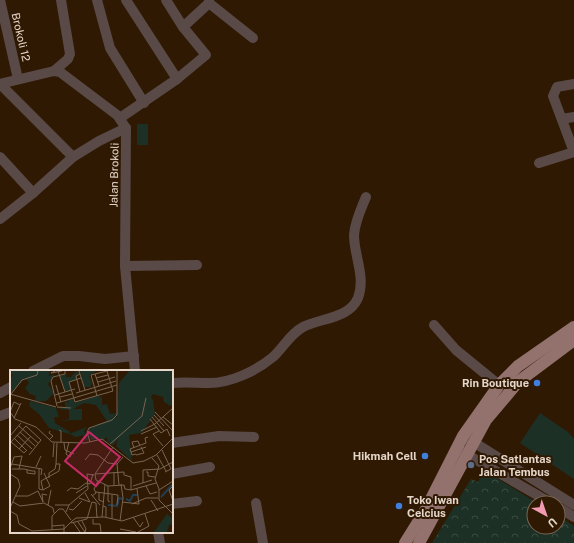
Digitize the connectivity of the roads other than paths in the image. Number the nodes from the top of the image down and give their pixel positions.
1 (0, 0) edge
2 (61, 0) edge
3 (97, 0) edge
4 (126, 0) edge
5 (166, 0) edge
6 (209, 2) edge
7 (184, 27) junction
8 (253, 38) dead end
9 (54, 71) junction
10 (18, 79) junction
11 (177, 79) junction
12 (0, 84) edge
13 (574, 84) edge
14 (144, 104) junction
15 (574, 117) edge
16 (120, 118) junction
17 (562, 119) junction
18 (126, 128) junction
19 (0, 157) edge
20 (73, 157) junction
21 (539, 163) dead end
22 (33, 193) junction
23 (366, 197) dead end
24 (1, 216) edge
25 (197, 265) dead end
26 (125, 266) junction
27 (434, 324) dead end
28 (574, 327) edge
29 (574, 340) edge
30 (135, 363) edge
31 (35, 370) edge
32 (173, 383) edge
33 (500, 385) junction
34 (10, 388) edge
35 (0, 394) edge
36 (10, 412) edge
37 (0, 416) edge
38 (254, 436) dead end
39 (463, 436) junction
40 (173, 443) edge
41 (475, 443) junction
42 (458, 448) junction
43 (468, 456) junction
44 (210, 467) dead end
45 (173, 474) edge
46 (537, 495) edge
47 (197, 501) dead end
48 (256, 503) dead end
49 (173, 504) edge
50 (574, 505) edge
51 (158, 533) edge
52 (160, 543) edge
53 (263, 543) edge
54 (405, 543) edge
55 (419, 543) edge

1 - 10 street, Brokoli 12
2 - 9 street
3 - 14 street
4 - 11 street
5 - 7 street
6 - 7 street
6 - 8 street
7 - 11 street
9 - 10 street
9 - 16 street, Jalan Brokoli
10 - 12 street
11 - 14 street
12 - 20 street
13 - 17 street
14 - 16 street
15 - 17 street
16 - 18 street, Jalan Brokoli
17 - 21 street
18 - 20 street
18 - 26 street, Jalan Brokoli
19 - 22 street
20 - 22 street
22 - 24 street
23 - 32 street
25 - 26 street
26 - 30 street, Jalan Brokoli
27 - 33 street
28 - 33 main road
29 - 41 main road
30 - 31 street
33 - 39 main road
34 - 35 street
36 - 37 street
38 - 40 street
39 - 41 street
39 - 42 main road
41 - 43 main road
41 - 50 street
42 - 43 street
42 - 54 main road
43 - 46 street
43 - 55 main road
44 - 45 street
47 - 49 street
48 - 53 street
51 - 52 street

